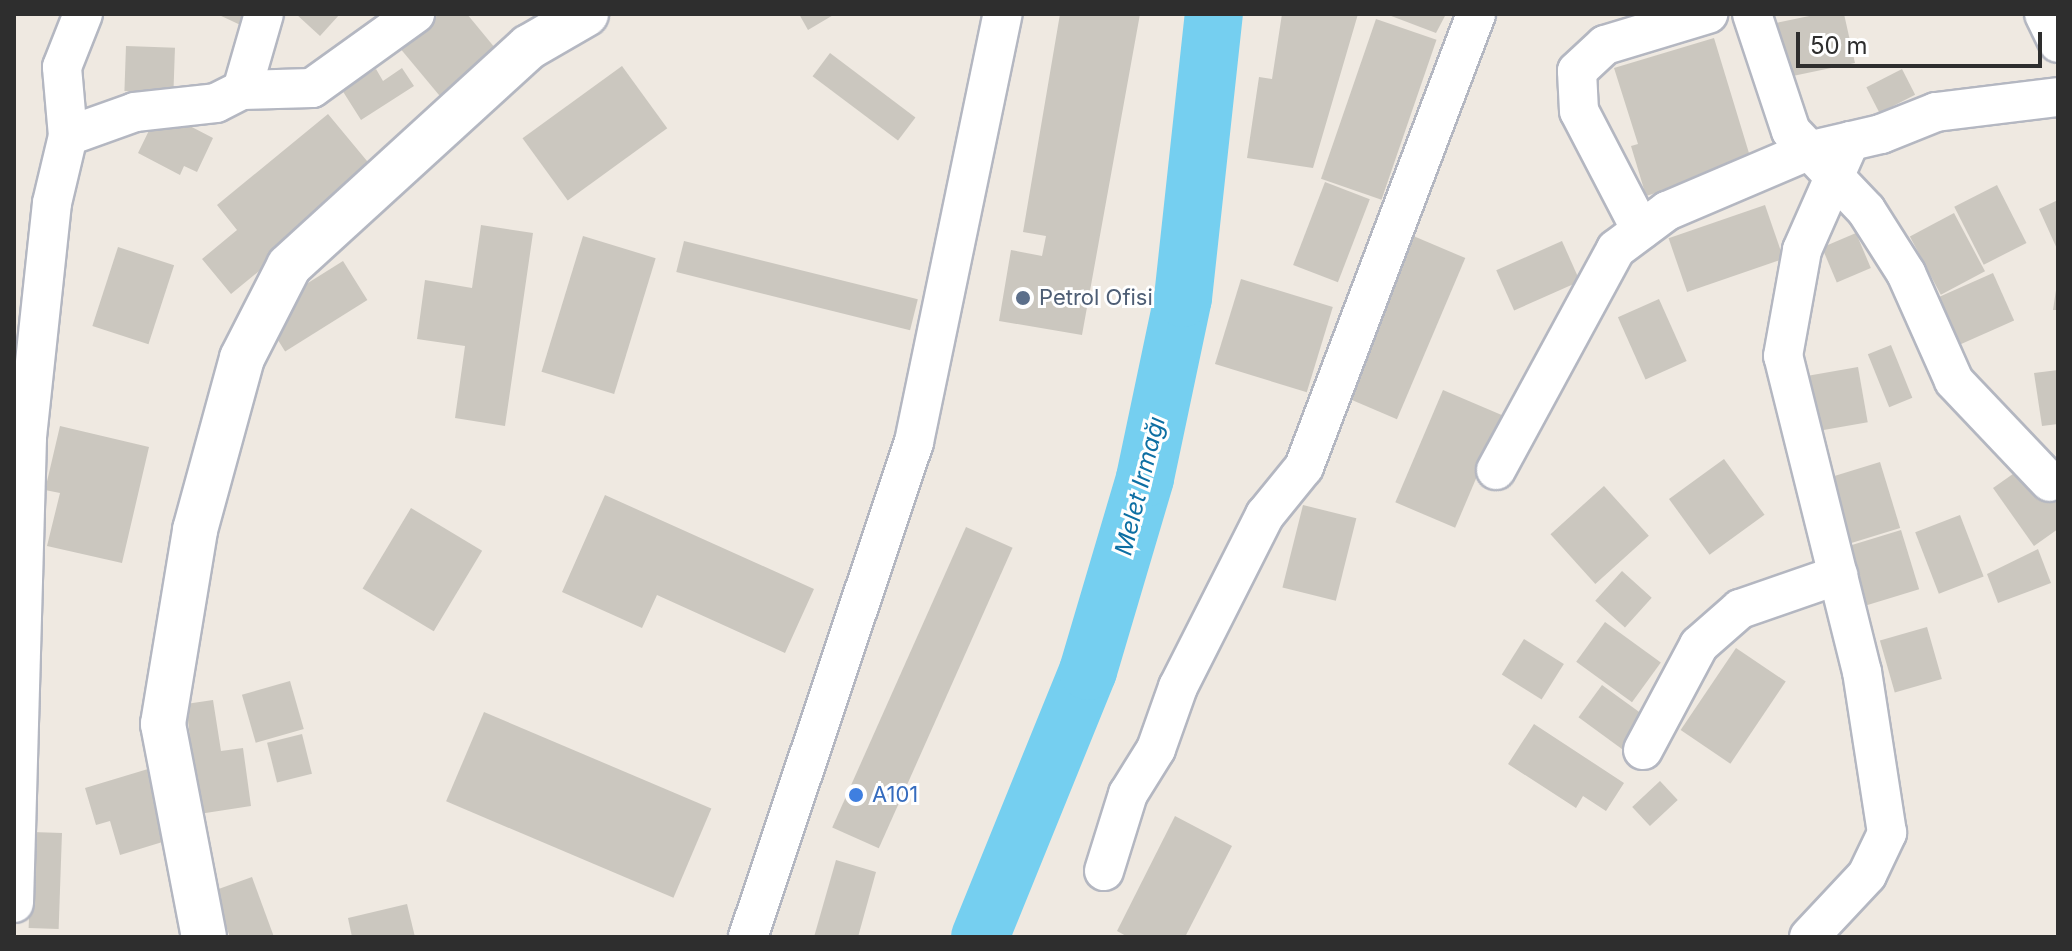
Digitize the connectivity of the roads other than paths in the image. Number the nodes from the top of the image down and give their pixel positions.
1 (83, 14) edge
2 (264, 14) edge
3 (415, 14) edge
4 (586, 14) edge
5 (1003, 14) edge
6 (1476, 14) edge
7 (1708, 14) edge
8 (1752, 14) edge
9 (2044, 14) edge
10 (2058, 43) edge
11 (242, 90) junction
12 (2058, 97) edge
13 (68, 136) junction
14 (1821, 164) junction
15 (1641, 230) junction
16 (21, 438) edge
17 (1496, 470) dead end
18 (2050, 482) dead end
19 (1838, 575) junction
20 (1643, 750) dead end
21 (1104, 871) dead end
22 (14, 903) edge
23 (204, 937) edge
24 (748, 937) edge
25 (1809, 937) edge

1 - 13 street
2 - 11 street
3 - 11 street
4 - 23 main road
5 - 24 street
6 - 21 street
7 - 15 street
8 - 14 street
9 - 10 street
11 - 13 street
12 - 14 street
13 - 16 street
14 - 15 street
14 - 18 street
14 - 19 street
15 - 17 street
16 - 22 street
19 - 20 street
19 - 25 street

